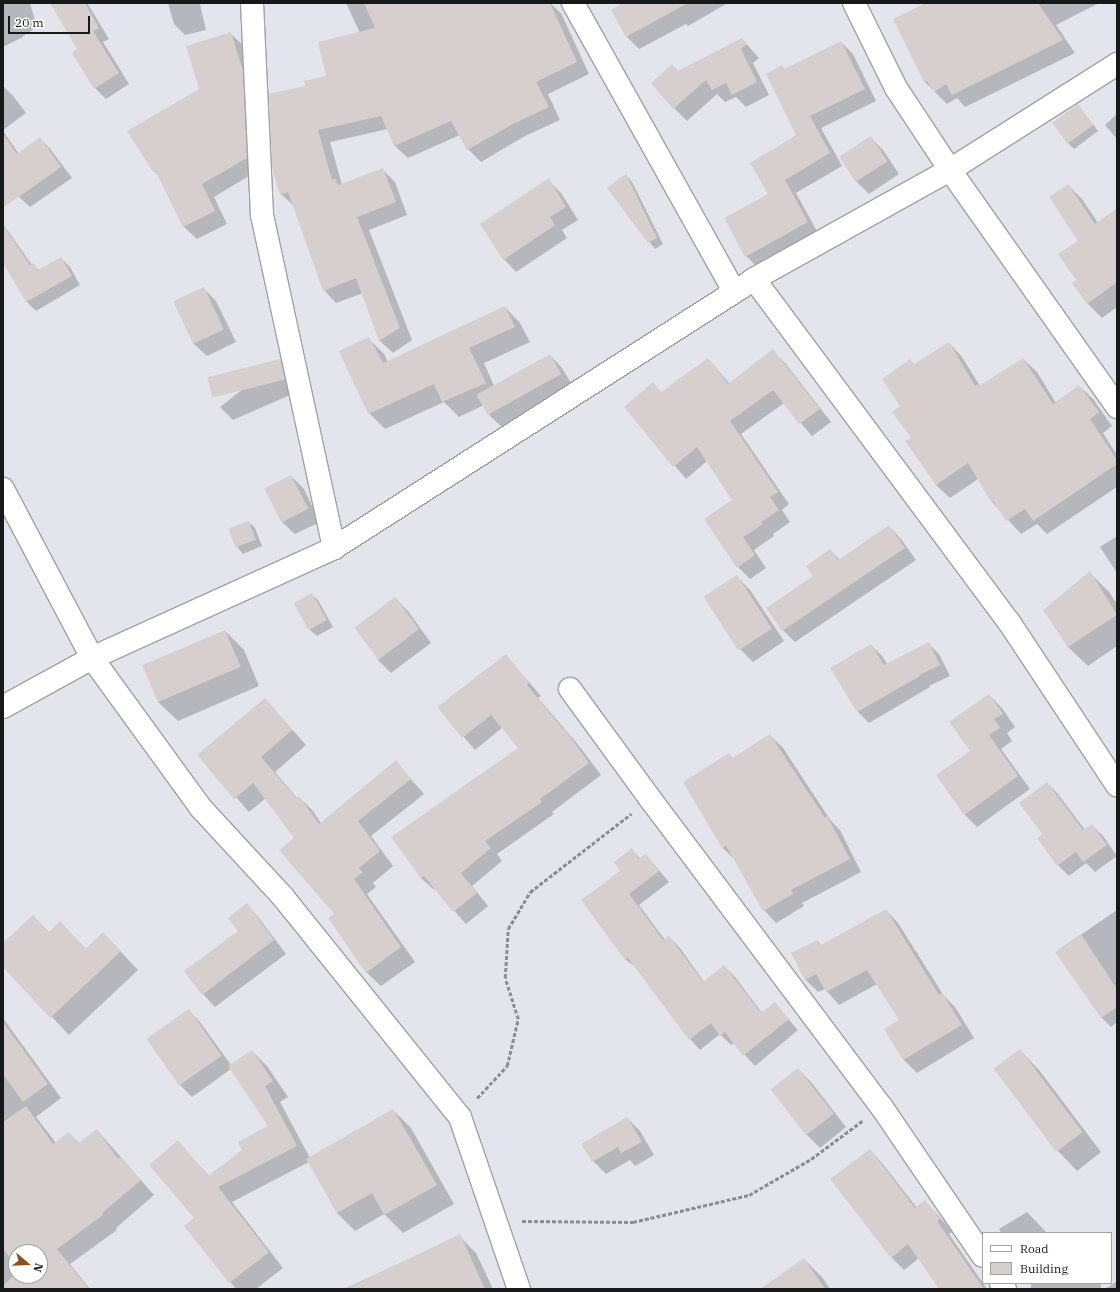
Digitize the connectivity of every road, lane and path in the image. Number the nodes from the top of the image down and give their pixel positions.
1 (252, 3) edge
2 (573, 3) edge
3 (854, 3) edge
4 (1117, 64) edge
5 (950, 170) junction
6 (754, 279) junction
7 (734, 291) junction
8 (1117, 407) edge
9 (3, 489) edge
10 (334, 548) junction
11 (92, 658) junction
12 (570, 689) dead end
13 (3, 707) edge
14 (1117, 785) edge
15 (650, 800) junction
16 (881, 1106) junction
17 (460, 1117) junction
18 (496, 1221) junction
19 (982, 1255) edge
20 (519, 1289) edge

1 - 10 street
2 - 7 street
3 - 5 street
4 - 5 street
5 - 6 street
5 - 8 street
6 - 7 street
6 - 14 street
7 - 10 street
9 - 11 street
10 - 11 street
11 - 13 street
11 - 17 street
12 - 15 street
15 - 16 street
15 - 17 path
16 - 18 path
16 - 19 street
17 - 18 street
18 - 20 street

